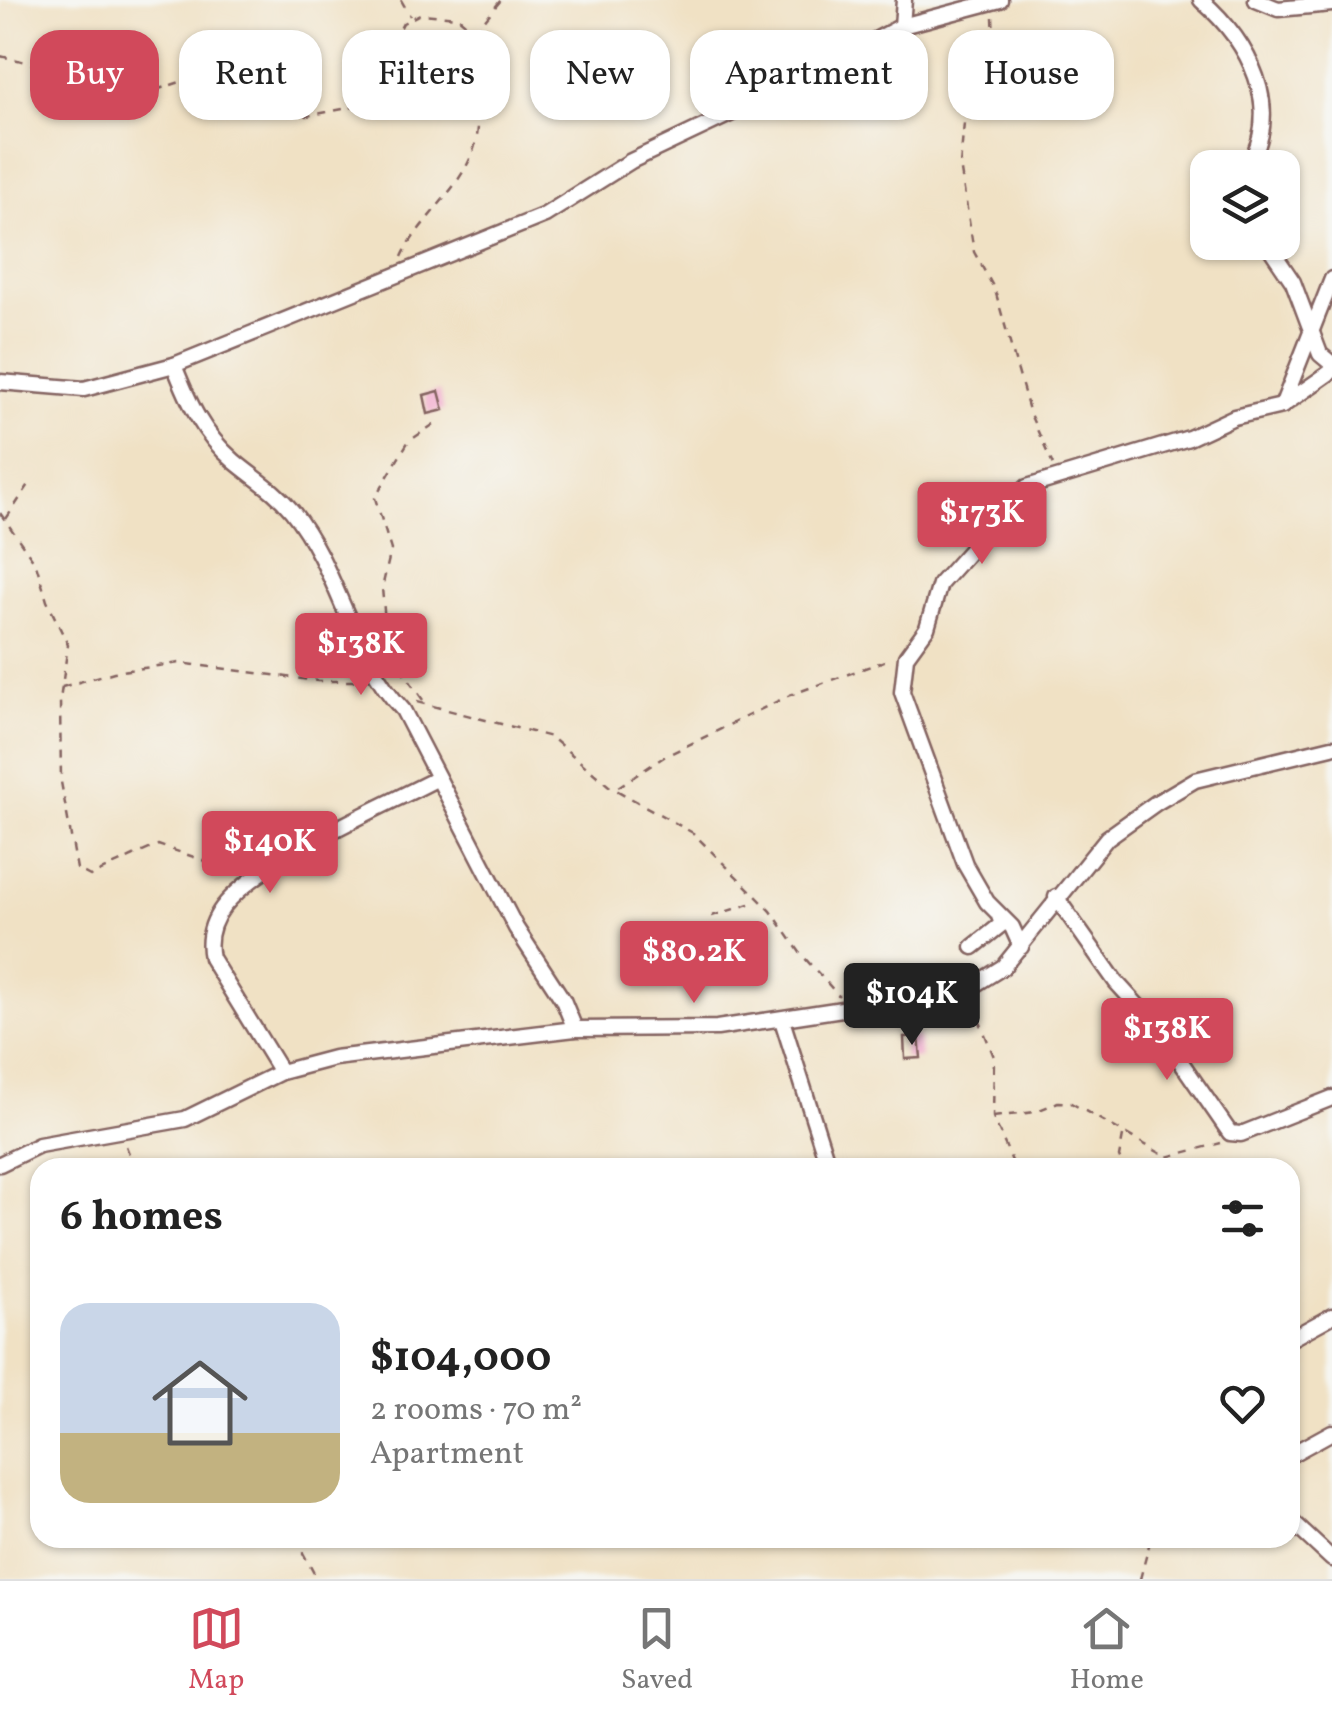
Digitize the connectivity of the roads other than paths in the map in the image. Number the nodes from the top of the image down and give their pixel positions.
1 (904, 0) edge
2 (1201, 0) edge
3 (1256, 0) edge
4 (992, 2) edge
5 (1332, 4) edge
6 (902, 26) junction
7 (1255, 150) edge
8 (1278, 260) edge
9 (1332, 279) edge
10 (1312, 332) junction
11 (174, 365) junction
12 (1332, 368) edge
13 (0, 382) edge
14 (1282, 406) junction
15 (1332, 747) edge
16 (436, 779) junction
17 (1056, 897) junction
18 (999, 916) junction
19 (973, 947) dead end
20 (1020, 947) junction
21 (782, 1020) junction
22 (575, 1028) junction
23 (281, 1072) junction
24 (1332, 1098) edge
25 (826, 1158) edge
26 (0, 1164) edge
27 (1332, 1316) edge
28 (1300, 1334) edge
29 (1332, 1432) edge
30 (1300, 1450) edge
31 (1300, 1529) edge
32 (1332, 1558) edge

1 - 6 street
2 - 7 street
3 - 5 street
4 - 6 street
6 - 11 street
8 - 10 street
9 - 10 street
10 - 12 street
10 - 14 street
11 - 13 street
11 - 16 street
12 - 14 street
14 - 18 street
15 - 17 street
16 - 22 street
16 - 23 street
17 - 20 street
17 - 24 street
18 - 19 street
18 - 20 street
20 - 21 street
21 - 22 street
21 - 25 street
22 - 23 street
23 - 26 street
27 - 28 street
29 - 30 street
31 - 32 street

